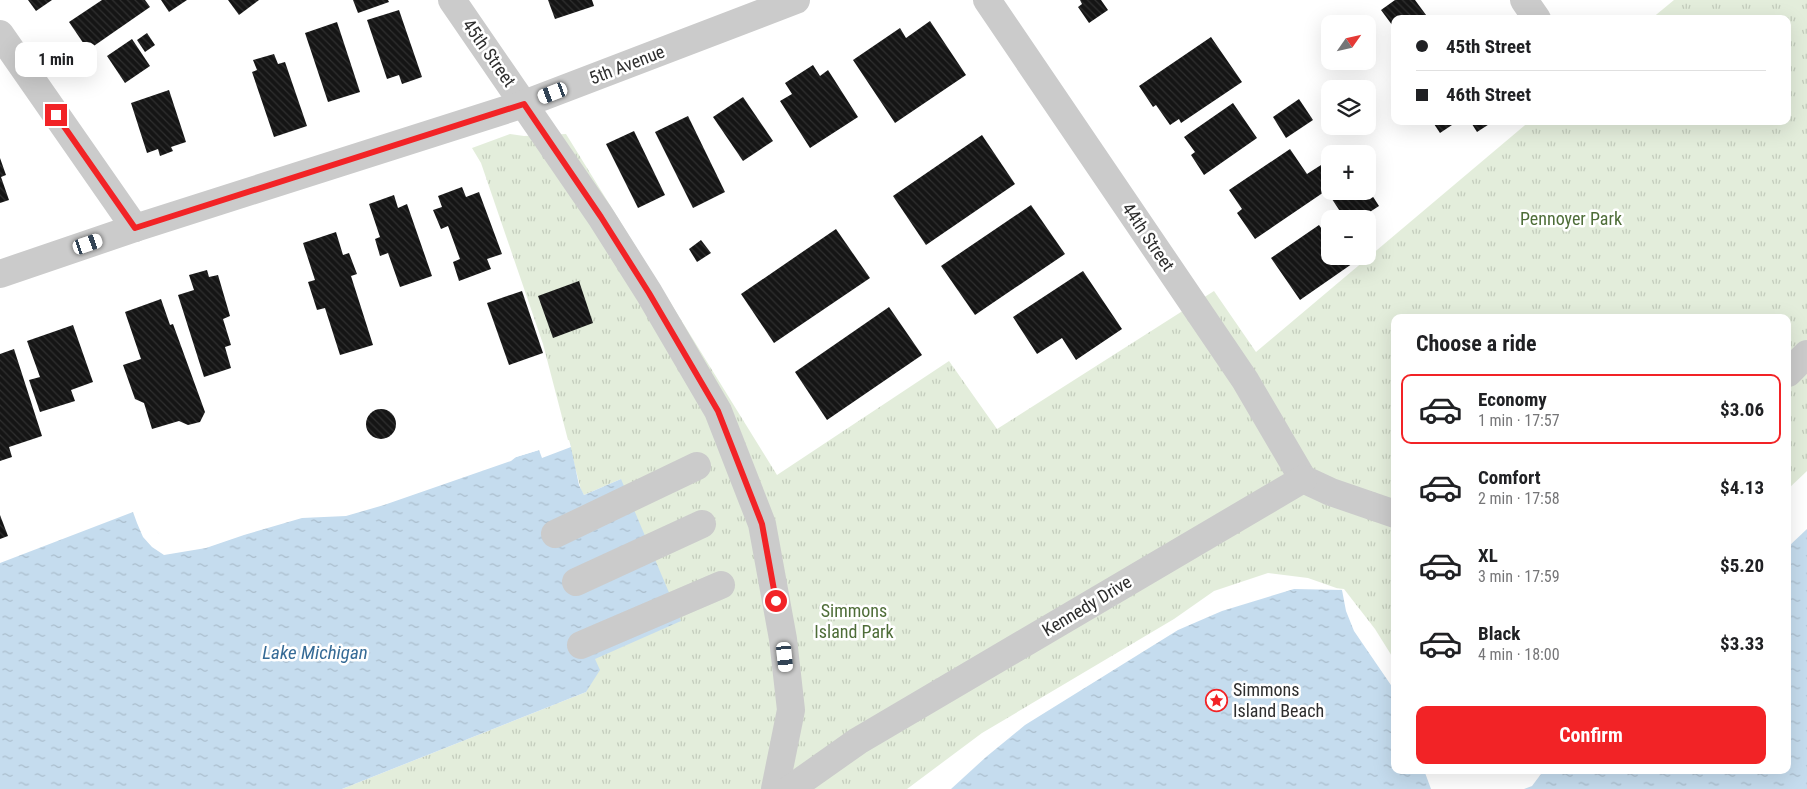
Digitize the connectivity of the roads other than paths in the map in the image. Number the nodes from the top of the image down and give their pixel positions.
1 (452, 0) edge
2 (796, 0) edge
3 (986, 0) edge
4 (1524, 0) edge
5 (1534, 15) edge
6 (0, 34) edge
7 (524, 104) junction
8 (135, 228) junction
9 (0, 274) edge
10 (1807, 354) edge
11 (1791, 369) edge
12 (697, 466) dead end
13 (1303, 478) junction
14 (1391, 513) edge
15 (702, 524) dead end
16 (555, 534) dead end
17 (576, 582) dead end
18 (721, 585) dead end
19 (581, 645) dead end
20 (775, 789) edge
21 (790, 789) edge

1 - 7 street, 45th Street
2 - 7 street, 5th Avenue
3 - 13 street, 44th Street
4 - 5 street
6 - 8 street
7 - 8 street, 5th Avenue
7 - 20 street, 45th Street
8 - 9 street, 5th Avenue
10 - 11 street
12 - 16 street
13 - 14 street
13 - 21 street, Kennedy Drive
15 - 17 street
18 - 19 street

